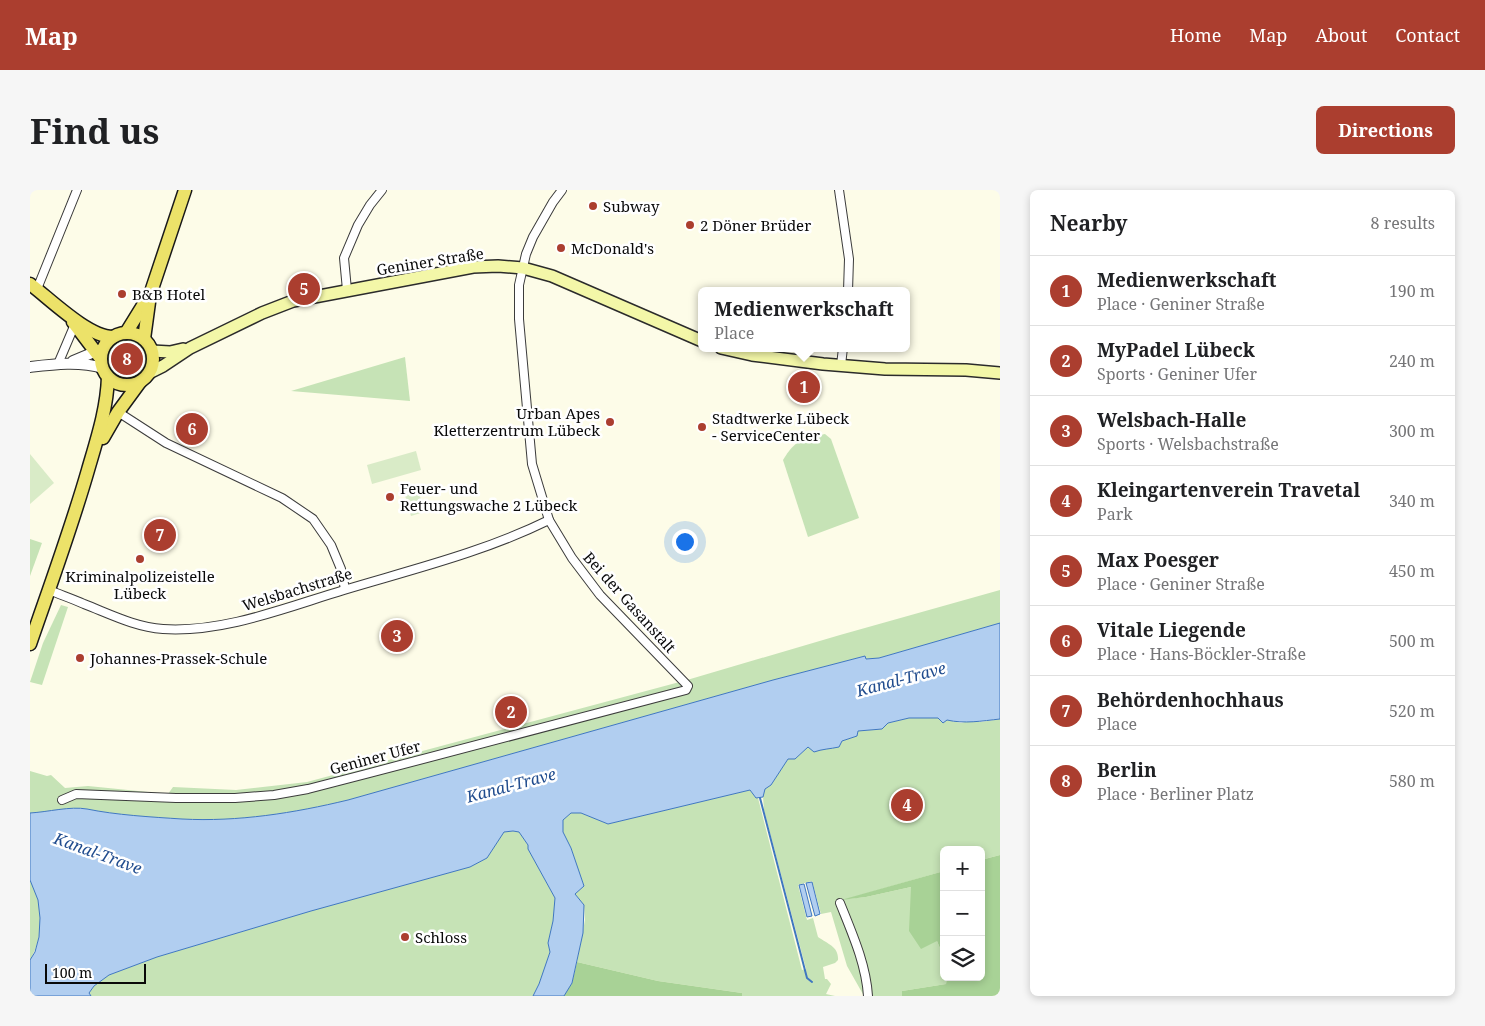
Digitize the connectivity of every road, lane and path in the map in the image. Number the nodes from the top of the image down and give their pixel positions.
1 (77, 190) edge
2 (185, 190) edge
3 (382, 190) edge
4 (562, 190) edge
5 (839, 190) edge
6 (523, 268) junction
7 (33, 287) edge
8 (848, 287) edge
9 (347, 290) junction
10 (150, 294) junction
11 (71, 319) junction
12 (126, 333) junction
13 (113, 337) junction
14 (144, 339) junction
15 (698, 339) edge
16 (190, 348) junction
17 (152, 351) junction
18 (739, 352) edge
19 (843, 352) edge
20 (102, 361) junction
21 (63, 364) junction
22 (841, 365) junction
23 (30, 367) edge
24 (1000, 373) edge
25 (144, 378) junction
26 (118, 412) junction
27 (83, 485) junction
28 (549, 520) junction
29 (345, 589) junction
30 (49, 590) junction
31 (30, 644) edge
32 (688, 686) joint
33 (62, 800) dead end
34 (840, 903) dead end
35 (868, 996) edge

1 - 7 street
2 - 10 main road
3 - 9 street
4 - 6 street, Bei der Gasanstalt
5 - 8 street
6 - 9 main road, Geniner Straße
6 - 15 main road, Geniner Straße
6 - 28 street, Bei der Gasanstalt
7 - 11 main road
9 - 16 main road, Geniner Straße
10 - 12 main road
10 - 14 main road
11 - 13 main road
11 - 20 main road
11 - 21 street
12 - 13 main road
12 - 14 main road
13 - 20 main road
14 - 17 main road
16 - 17 main road, Geniner Straße
16 - 25 main road, Geniner Straße
17 - 25 main road
18 - 22 main road
19 - 22 street
20 - 21 street
20 - 21 street
20 - 25 main road
20 - 27 main road
21 - 23 street
22 - 24 main road
25 - 26 main road
26 - 27 main road
26 - 29 street
27 - 30 main road
28 - 29 street, Welsbachstraße
28 - 32 street, Bei der Gasanstalt
29 - 30 street, Welsbachstraße
30 - 31 main road
32 - 33 street, Geniner Ufer
34 - 35 street

